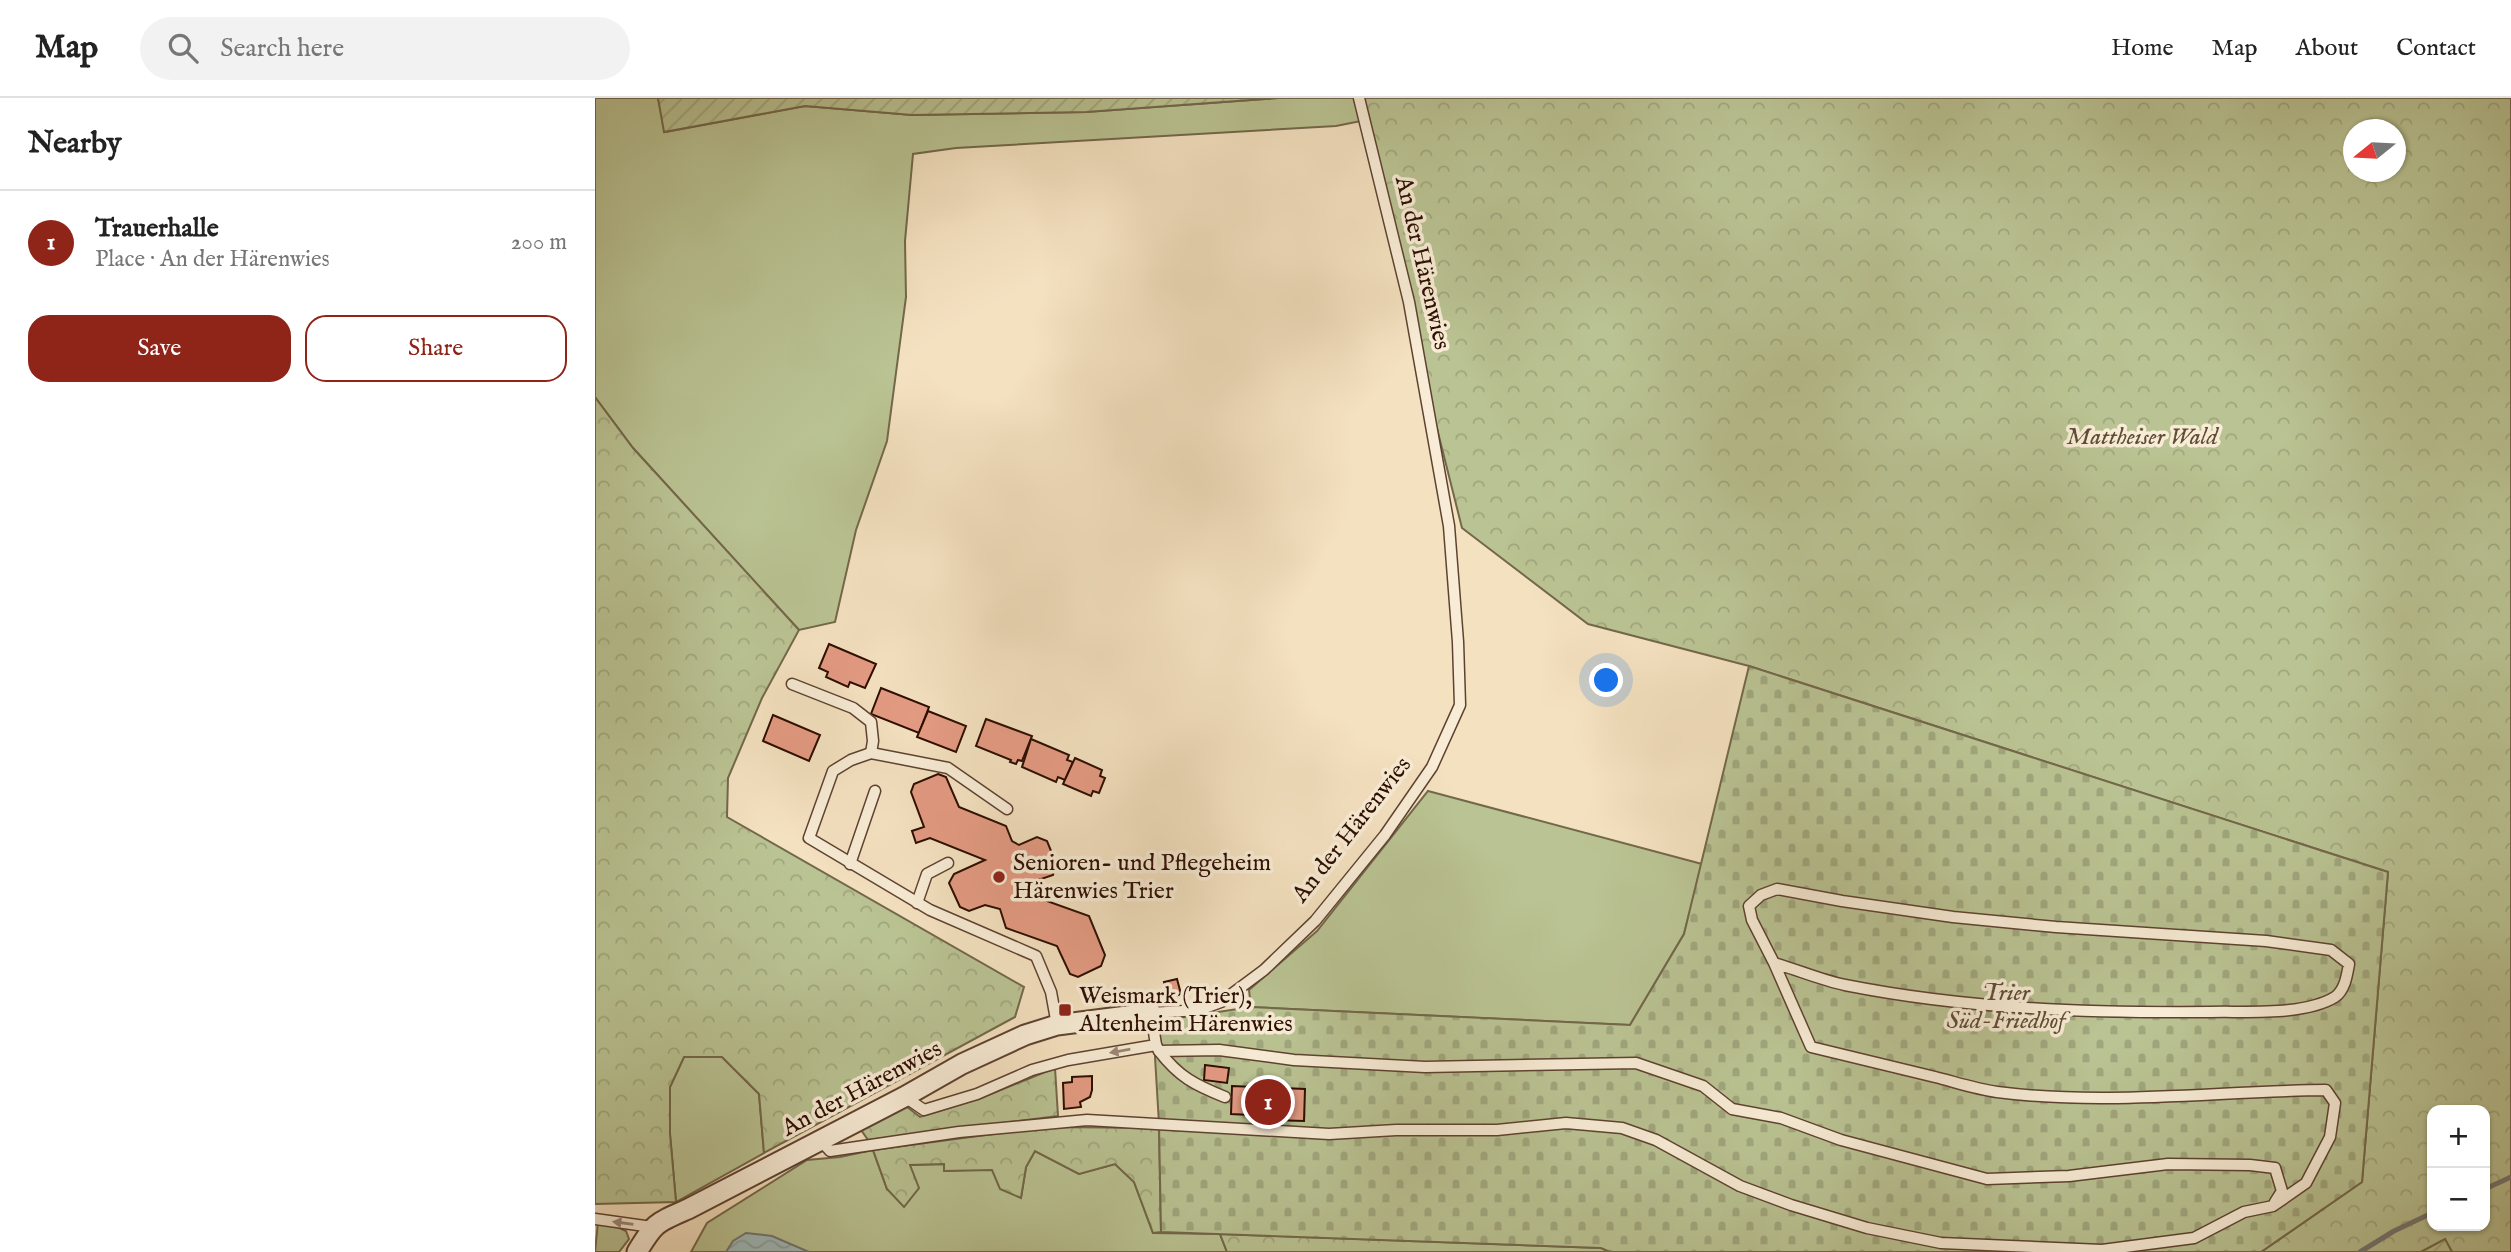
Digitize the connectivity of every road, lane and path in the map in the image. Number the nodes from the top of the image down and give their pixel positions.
1 (1359, 98) edge
2 (792, 684) dead end
3 (871, 753) junction
4 (875, 791) dead end
5 (1007, 809) dead end
6 (948, 863) dead end
7 (850, 864) junction
8 (917, 903) junction
9 (1775, 963) junction
10 (1150, 1013) junction
11 (1057, 1025) junction
12 (1157, 1048) junction
13 (904, 1097) junction
14 (1225, 1097) dead end
15 (820, 1140) junction
16 (2273, 1206) junction
17 (595, 1219) edge
18 (652, 1227) junction
19 (637, 1252) edge

1 - 10 lane, An der Härenwies
2 - 3 lane
3 - 5 lane
3 - 7 lane
4 - 7 lane
6 - 8 lane
7 - 8 lane
8 - 11 lane
9 - 9 lane
9 - 16 lane
10 - 11 street, An der Härenwies
10 - 12 lane
11 - 13 street, An der Härenwies
12 -> 13 lane
12 - 14 lane
12 - 16 lane
13 - 15 street, An der Härenwies
15 - 16 lane
15 - 18 street, An der Härenwies
18 -> 17 lane
18 - 19 street

